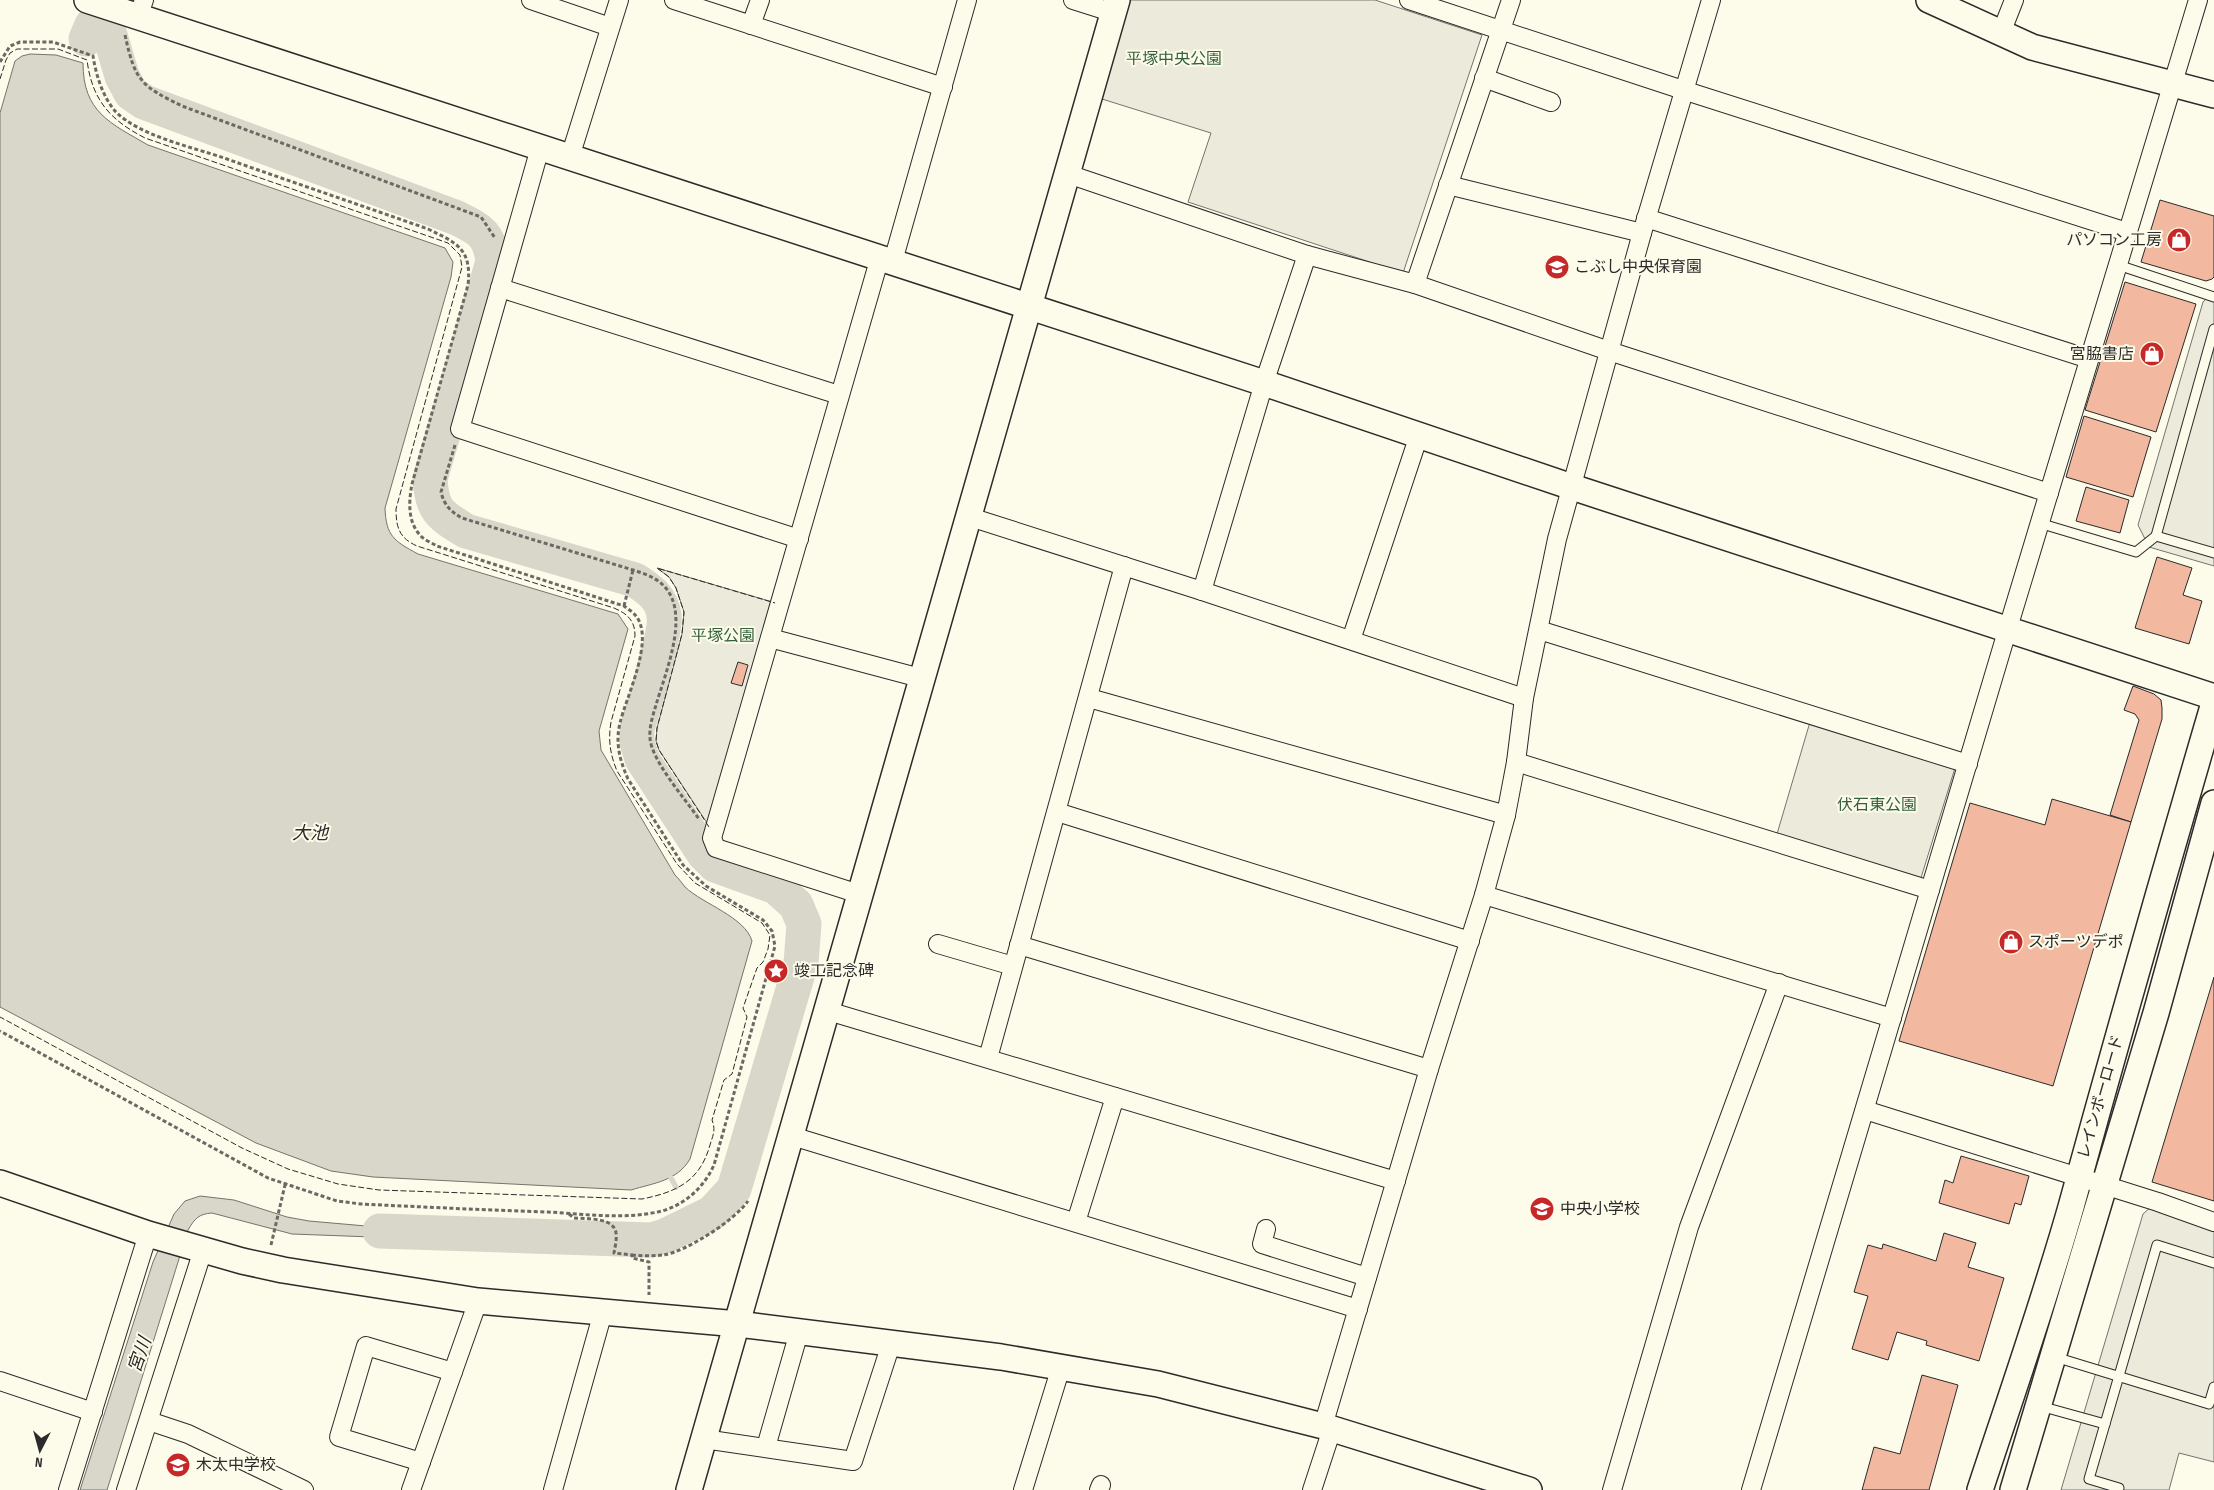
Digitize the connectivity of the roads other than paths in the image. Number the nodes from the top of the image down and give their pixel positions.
1 (88, 0) edge
2 (531, 0) edge
3 (619, 0) edge
4 (674, 0) edge
5 (760, 0) edge
6 (967, 0) edge
7 (1073, 0) edge
8 (1409, 0) edge
9 (1511, 0) edge
10 (1711, 0) edge
11 (1929, 0) edge
12 (2014, 0) edge
13 (2198, 0) edge
14 (1116, 7) edge
15 (134, 9) edge
16 (751, 25) junction
17 (610, 27) junction
18 (1500, 30) junction
19 (2001, 33) junction
20 (1484, 78) junction
21 (2172, 84) junction
22 (942, 87) junction
23 (1686, 91) junction
24 (2214, 96) edge
25 (1551, 102) dead end
26 (540, 148) junction
27 (570, 157) junction
28 (1068, 174) junction
29 (1448, 185) junction
30 (1644, 226) junction
31 (2127, 232) junction
32 (1307, 256) junction
33 (887, 259) junction
34 (2118, 265) junction
35 (1415, 284) junction
36 (500, 288) junction
37 (2214, 297) edge
38 (1031, 306) junction
39 (2214, 329) edge
40 (1609, 351) junction
41 (2089, 359) junction
42 (1264, 383) junction
43 (839, 395) junction
44 (1419, 435) junction
45 (1572, 487) junction
46 (2049, 493) junction
47 (970, 517) junction
48 (2039, 523) junction
49 (2156, 536) junction
50 (799, 539) junction
51 (2214, 553) edge
52 (1124, 566) junction
53 (1202, 591) junction
54 (2008, 628) junction
55 (1539, 630) junction
56 (770, 638) junction
57 (1351, 640) junction
58 (924, 679) junction
59 (2214, 697) edge
60 (1089, 698) junction
61 (1524, 698) junction
62 (2214, 703) edge
63 (1516, 762) junction
64 (1968, 764) junction
65 (2214, 804) edge
66 (1057, 812) junction
67 (1506, 815) junction
68 (1930, 890) junction
69 (862, 895) junction
70 (1484, 895) junction
71 (1470, 941) junction
72 (938, 944) dead end
73 (1019, 945) junction
74 (1013, 966) junction
75 (1779, 983) junction
76 (828, 1011) junction
77 (1892, 1018) junction
78 (988, 1058) junction
79 (1429, 1069) junction
80 (1115, 1097) junction
81 (1865, 1110) junction
82 (792, 1136) junction
83 (2078, 1177) junction
84 (1396, 1181) junction
85 (0, 1183) edge
86 (2104, 1185) junction
87 (1076, 1222) junction
88 (2214, 1222) edge
89 (1266, 1229) dead end
90 (152, 1236) junction
91 (199, 1249) junction
92 (2214, 1263) edge
93 (1367, 1277) junction
94 (478, 1301) junction
95 (1358, 1309) junction
96 (603, 1312) junction
97 (738, 1324) junction
98 (799, 1332) junction
99 (891, 1344) junction
100 (2053, 1357) junction
101 (1061, 1367) junction
102 (453, 1372) junction
103 (2119, 1376) junction
104 (0, 1381) edge
105 (2214, 1387) edge
106 (2038, 1405) junction
107 (2212, 1405) edge
108 (93, 1412) junction
109 (149, 1421) junction
110 (2105, 1424) junction
111 (1328, 1427) junction
112 (704, 1439) junction
113 (766, 1447) junction
114 (421, 1462) junction
115 (2120, 1489) edge
116 (68, 1490) edge
117 (126, 1490) edge
118 (304, 1490) edge
119 (411, 1490) edge
120 (553, 1490) edge
121 (689, 1490) edge
122 (1023, 1490) edge
123 (1312, 1490) edge
124 (1529, 1490) edge
125 (1612, 1490) edge
126 (1751, 1490) edge
127 (1980, 1490) edge
128 (2013, 1490) edge

1 - 15 street
2 - 17 street
3 - 17 street
4 - 16 street
5 - 16 street
6 - 22 street
7 - 14 street
8 - 18 street
9 - 18 street
10 - 23 street
11 - 19 street
12 - 19 street
13 - 21 street
14 - 28 street
15 - 26 street
16 - 22 street
17 - 27 street
18 - 20 street
18 - 23 street
19 - 21 street
20 - 25 street
20 - 29 street
21 - 24 street
21 - 31 street
22 - 33 street
23 - 30 street
23 - 31 street
26 - 27 street
26 - 36 street
27 - 33 street
28 - 32 street
28 - 38 street
29 - 30 street
29 - 35 street
30 - 40 street
30 - 41 street
31 - 34 street
32 - 35 street
32 - 42 street
33 - 38 street
33 - 43 street
34 - 37 lane
34 - 41 street
35 - 40 street
36 - 43 street
36 - 50 street
38 - 42 street
38 - 47 street
39 - 49 lane
40 - 45 street
40 - 46 street
41 - 46 street
42 - 44 street
42 - 53 street
43 - 50 street
44 - 45 street
44 - 57 street
45 - 54 street
45 - 55 street
46 - 48 street
47 - 52 street
47 - 58 street
48 - 49 lane
48 - 54 street
49 - 51 lane
50 - 56 street
52 - 53 street
52 - 60 street
53 - 57 street
54 - 59 street
54 - 64 street
55 - 61 street
55 - 64 street
56 - 58 street
56 - 69 street
57 - 61 street
58 - 69 street
60 - 66 street
60 - 67 street
61 - 63 street
62 - 83 street, レインボーロード
63 - 67 street
63 - 68 street
64 - 68 street
65 - 86 street, レインボーロード
66 - 71 street
66 - 73 street
67 - 70 street
68 - 77 street
69 - 76 street
70 - 71 street
70 - 75 street
71 - 79 street
72 - 74 street
73 - 74 street
73 - 79 street
74 - 78 street
75 - 77 street
75 - 125 street
76 - 78 street
76 - 82 street
77 - 81 street
78 - 80 street
79 - 84 street
80 - 84 street
80 - 87 street
81 - 83 street
81 - 126 street
82 - 87 street
82 - 97 street
83 - 86 street
83 - 127 street, レインボーロード
84 - 93 street
85 - 90 street
86 - 88 street
86 - 100 street, レインボーロード
87 - 95 street
89 - 93 street
90 - 91 street
90 - 108 street
91 - 94 street
91 - 109 street
92 - 103 lane
93 - 95 street
94 - 96 street
94 - 102 street
95 - 111 street
96 - 97 street
96 - 120 street
97 - 98 street
97 - 112 street
98 - 99 street
98 - 113 street
99 - 101 street
99 - 113 street
100 - 103 lane
100 - 106 street, レインボーロード
101 - 111 street
101 - 122 street
102 - 114 street
102 - 114 street
103 - 107 lane
103 - 110 lane
104 - 108 street
105 - 107 lane
106 - 110 lane
106 - 128 street, レインボーロード
108 - 116 street
109 - 117 street
109 - 118 street
110 - 115 lane
111 - 123 street
111 - 124 street
112 - 113 street
112 - 121 street
114 - 119 street

